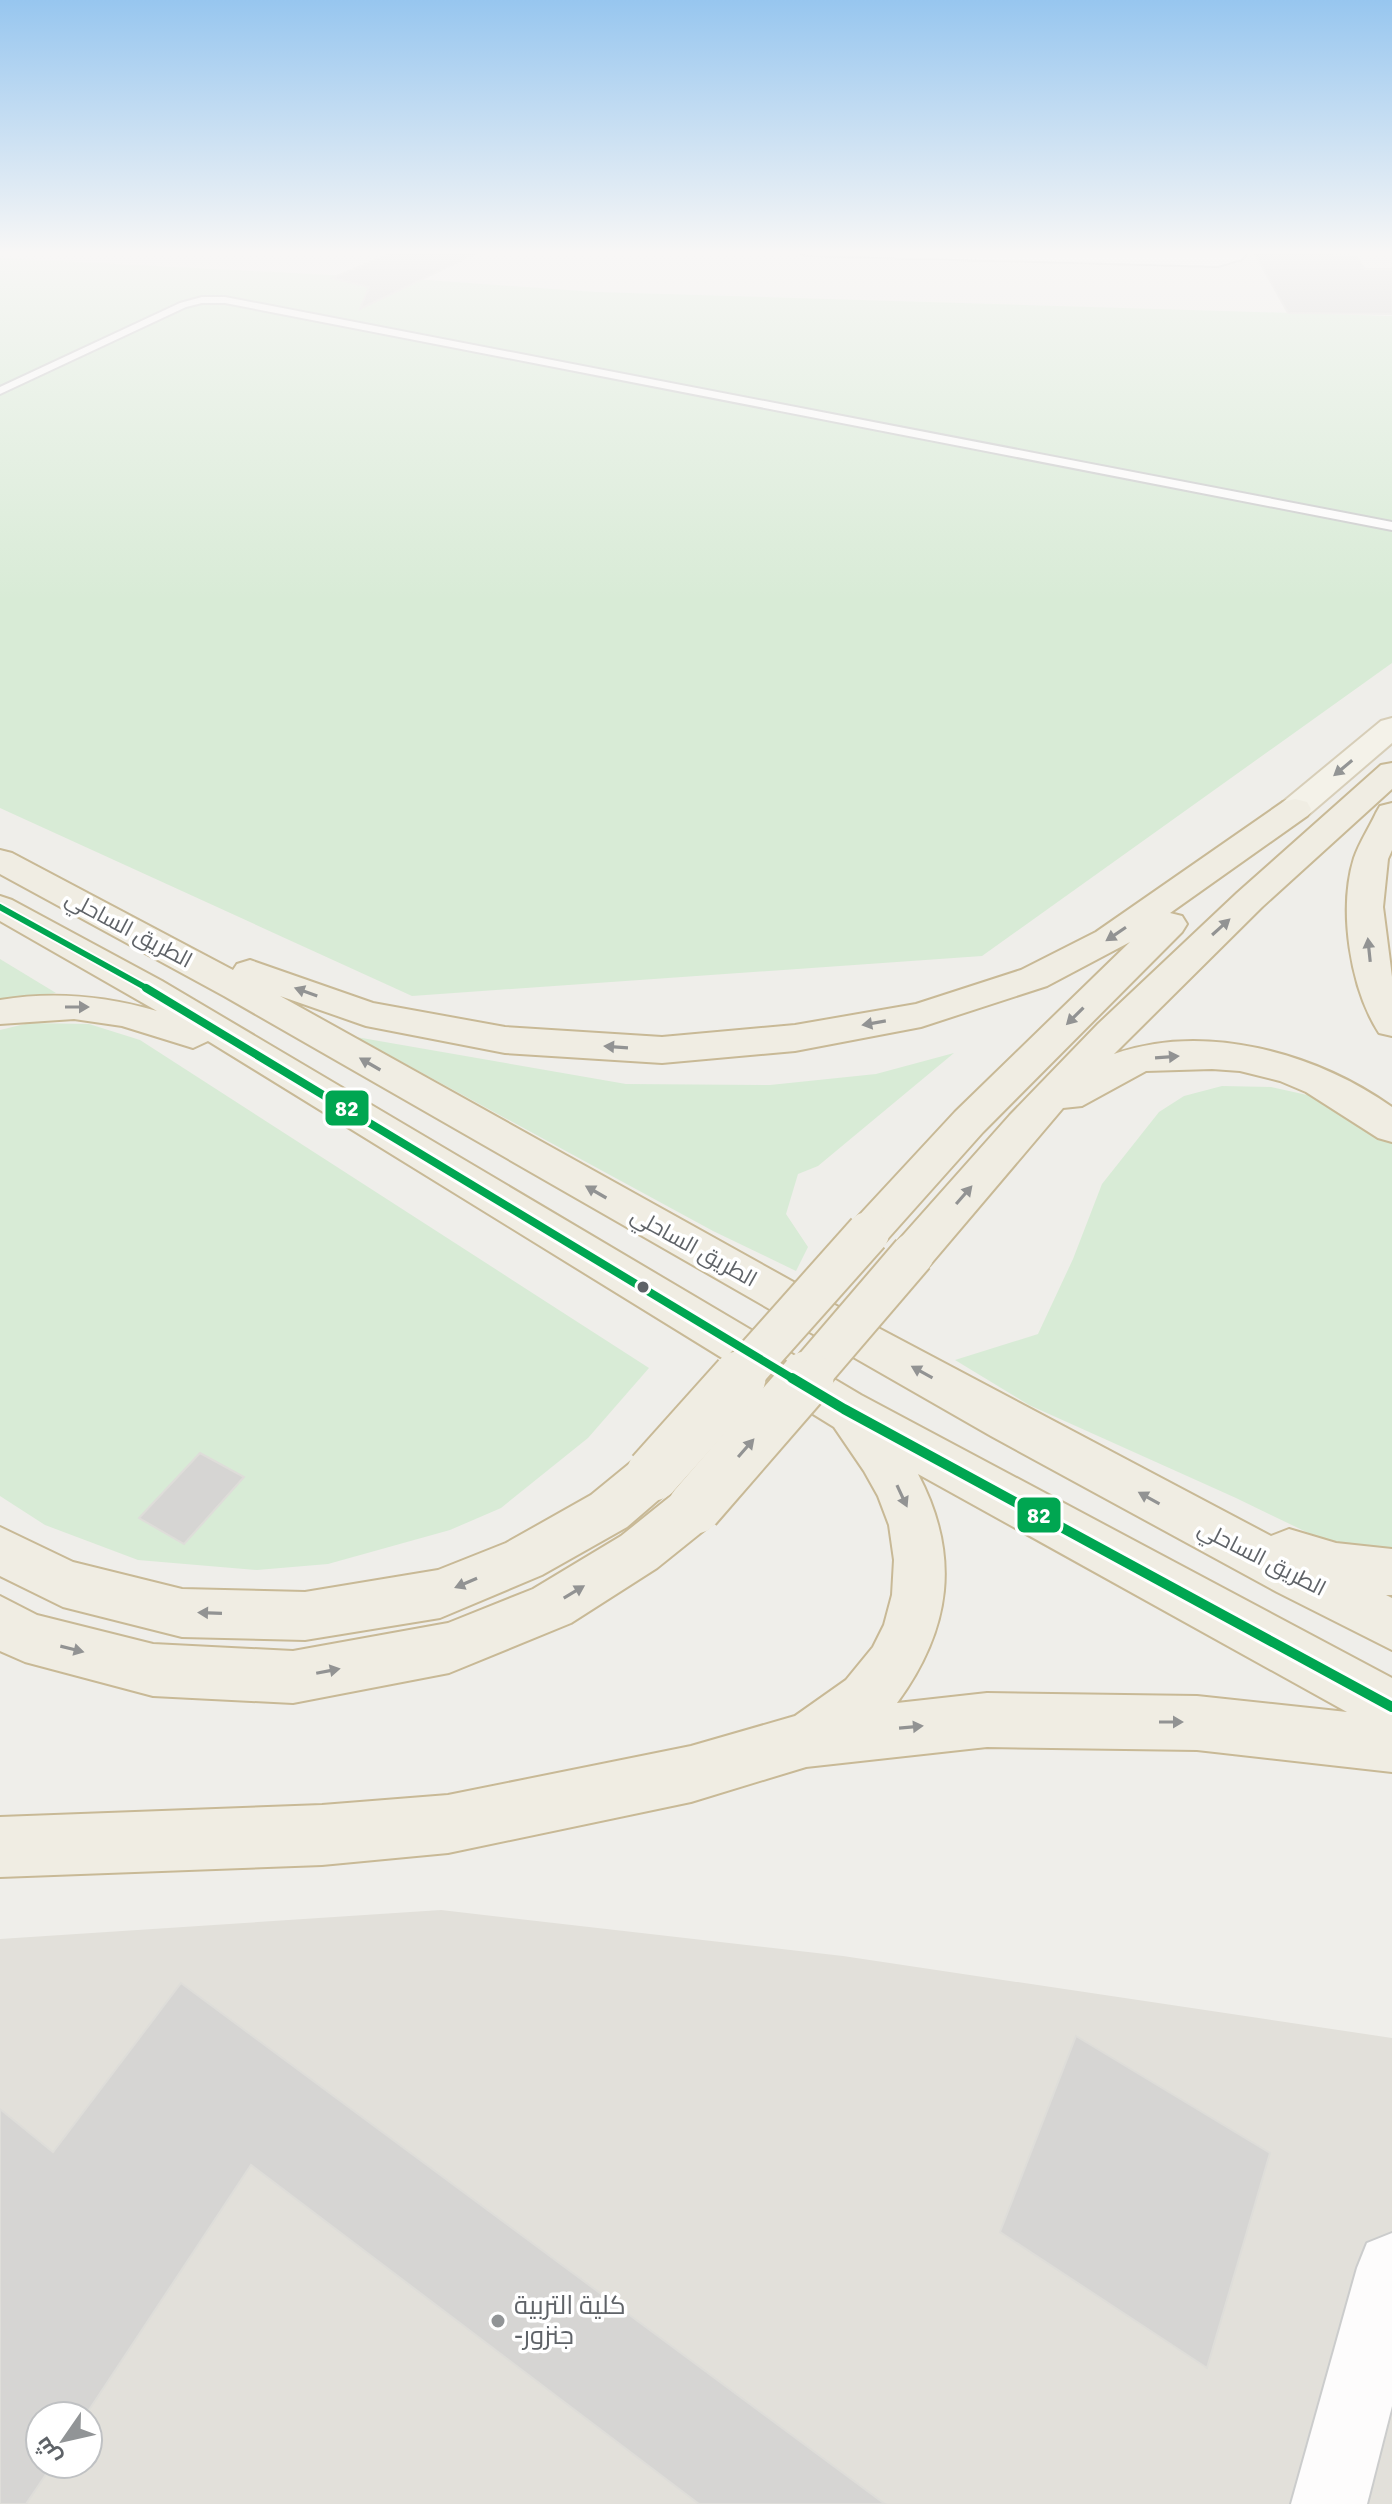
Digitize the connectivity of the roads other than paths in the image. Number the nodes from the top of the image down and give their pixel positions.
1 (51, 367) edge
2 (570, 367) edge
3 (0, 391) edge
4 (1392, 526) edge
5 (1392, 727) edge
6 (1392, 772) edge
7 (1295, 809) junction
8 (1392, 813) edge
9 (0, 860) edge
10 (0, 907) edge
11 (133, 929) junction
12 (0, 1012) edge
13 (1392, 1024) edge
14 (283, 1069) junction
15 (1023, 1126) junction
16 (1392, 1128) edge
17 (844, 1409) junction
18 (1200, 1527) junction
19 (0, 1550) edge
20 (1392, 1572) edge
21 (0, 1621) edge
22 (1392, 1625) edge
23 (1392, 1707) edge
24 (806, 1740) junction
25 (1392, 1744) edge
26 (0, 1847) edge
27 (1392, 2268) edge
28 (1329, 2504) edge

1 - 3 lane
2 - 4 lane
5 -> 7 main road
15 -> 6 highway
7 -> 11 highway
7 -> 19 highway, bridge
13 -> 8 highway
9 - 11 highway, الطريق الساحلي
10 - 14 highway, الطريق الساحلي
18 -> 11 highway, الطريق الساحلي
12 -> 14 highway
14 - 17 highway, الطريق الساحلي
15 -> 16 highway
21 -> 15 highway, bridge
17 - 23 highway, الطريق الساحلي
17 -> 24 highway
18 - 20 highway
18 - 22 highway, الطريق الساحلي
24 -> 25 highway
24 - 26 highway
27 - 28 street

